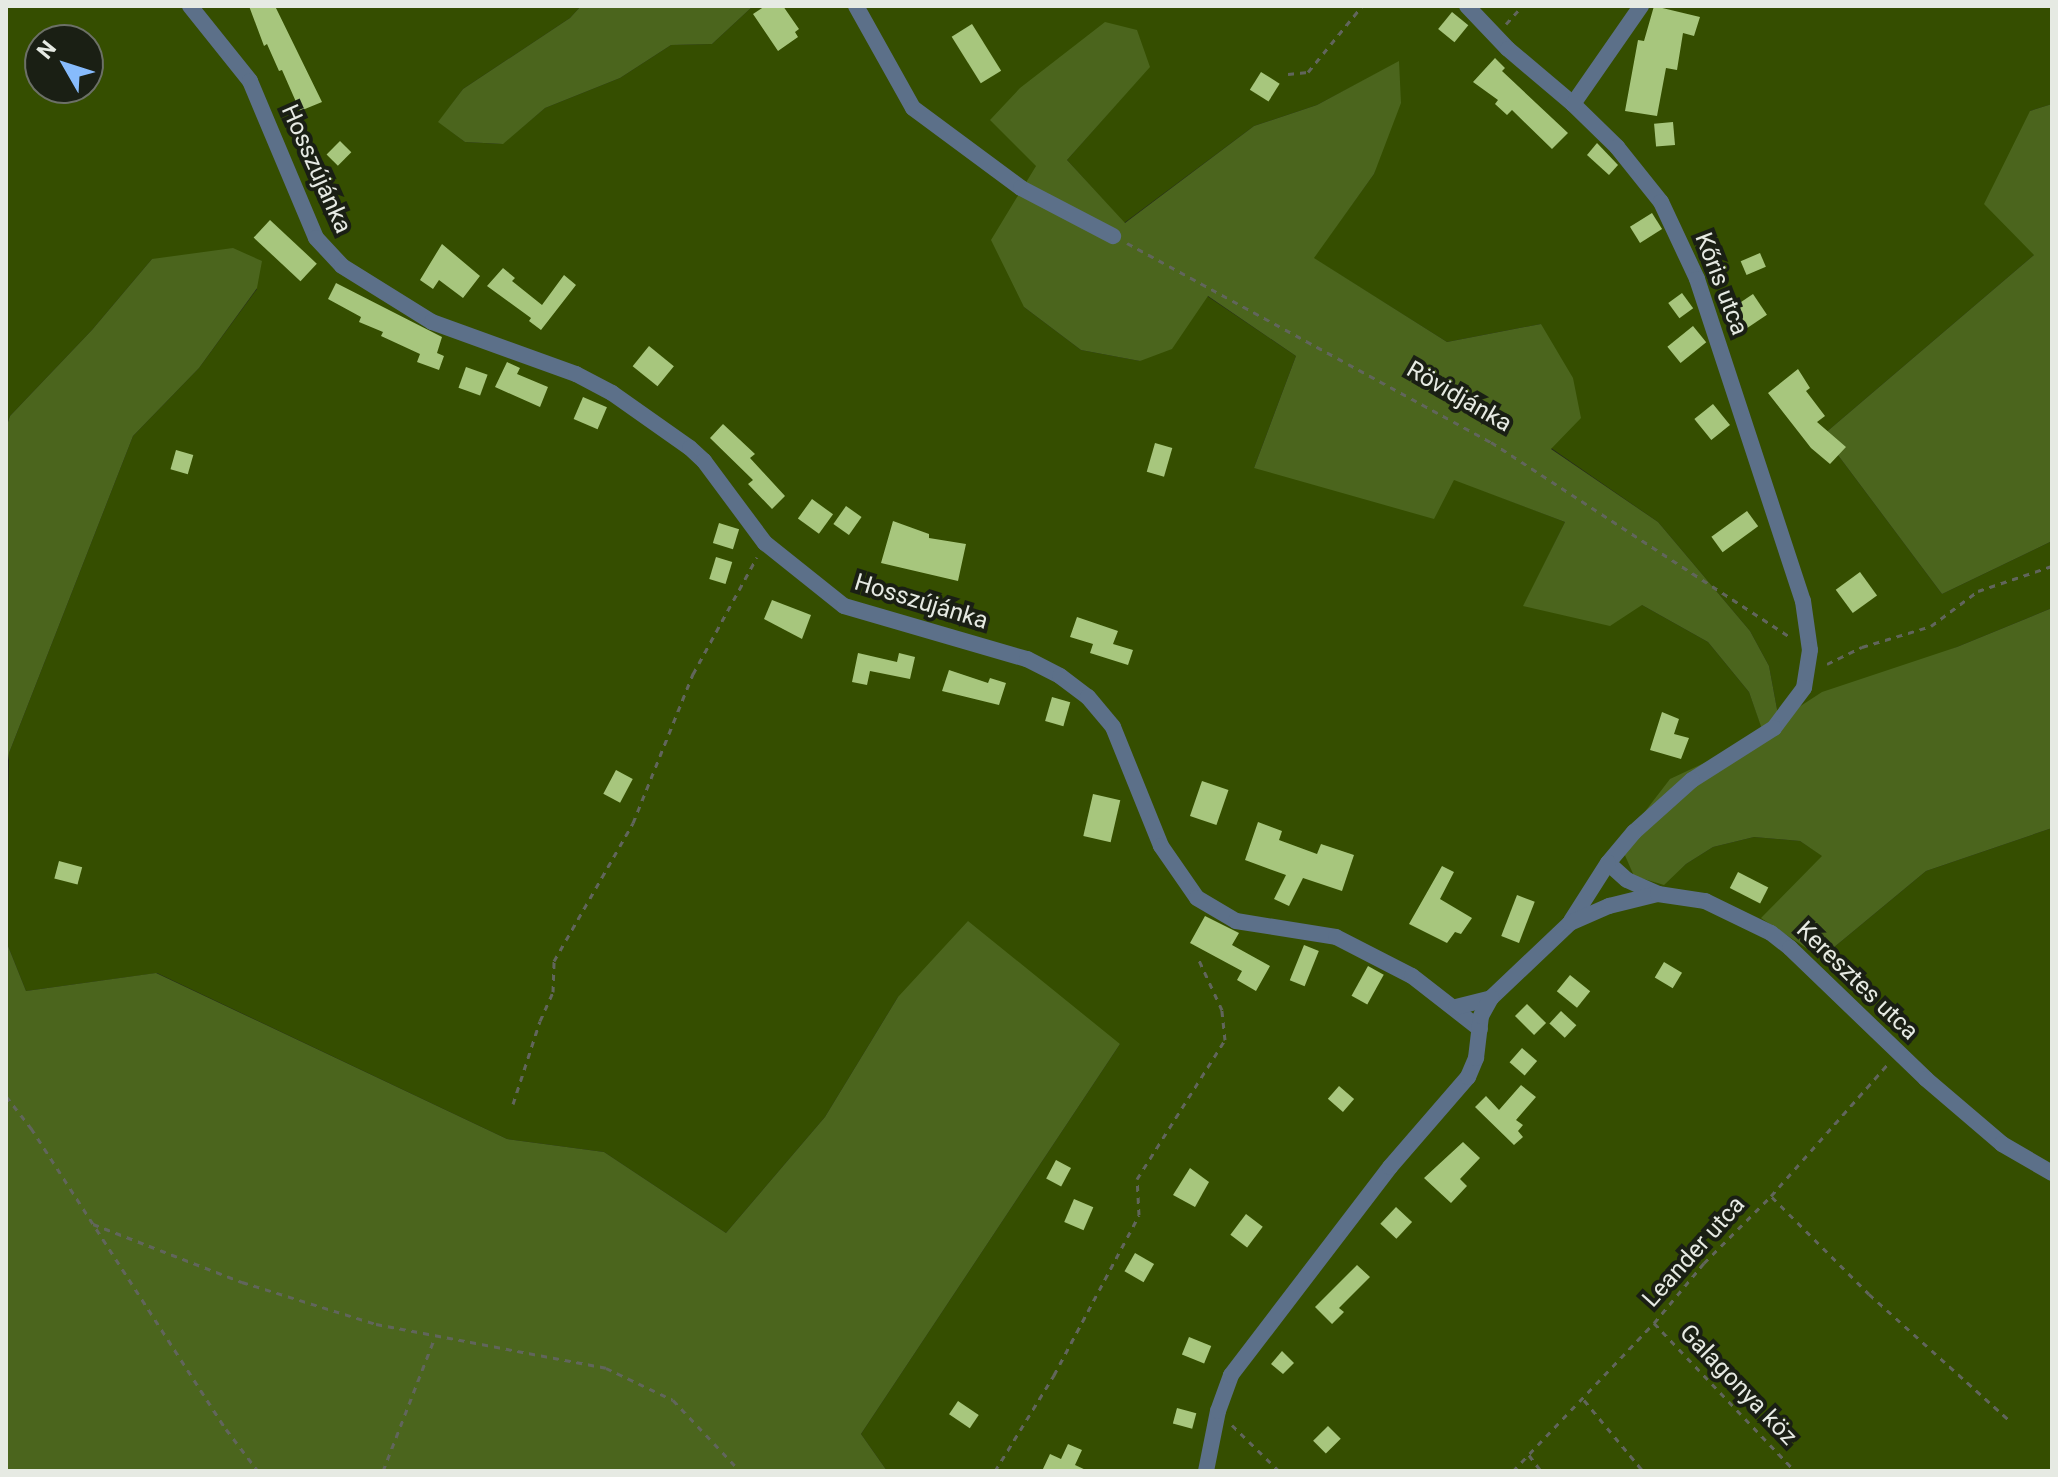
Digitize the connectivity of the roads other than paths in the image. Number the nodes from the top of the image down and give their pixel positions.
1 (190, 6) edge
2 (856, 6) edge
3 (1467, 6) edge
4 (1641, 6) edge
5 (1573, 104) junction
6 (1113, 236) road end
7 (1608, 863) junction
8 (1658, 894) junction
9 (1570, 923) junction
10 (1491, 998) junction
11 (1456, 1007) junction
12 (1480, 1029) junction
13 (2052, 1173) edge
14 (1206, 1471) edge

1 - 11 street, Hosszújánka
2 - 6 street
3 - 5 street, Kőris utca
4 - 5 street
5 - 7 street, Kőris utca
7 - 8 street
7 - 9 street
8 - 9 street, Keresztes utca
8 - 13 street, Keresztes utca
9 - 10 street, Keresztes utca
10 - 11 street, Keresztes utca
10 - 12 street, Keresztes utca
11 - 12 street
12 - 14 street, Keresztes utca

